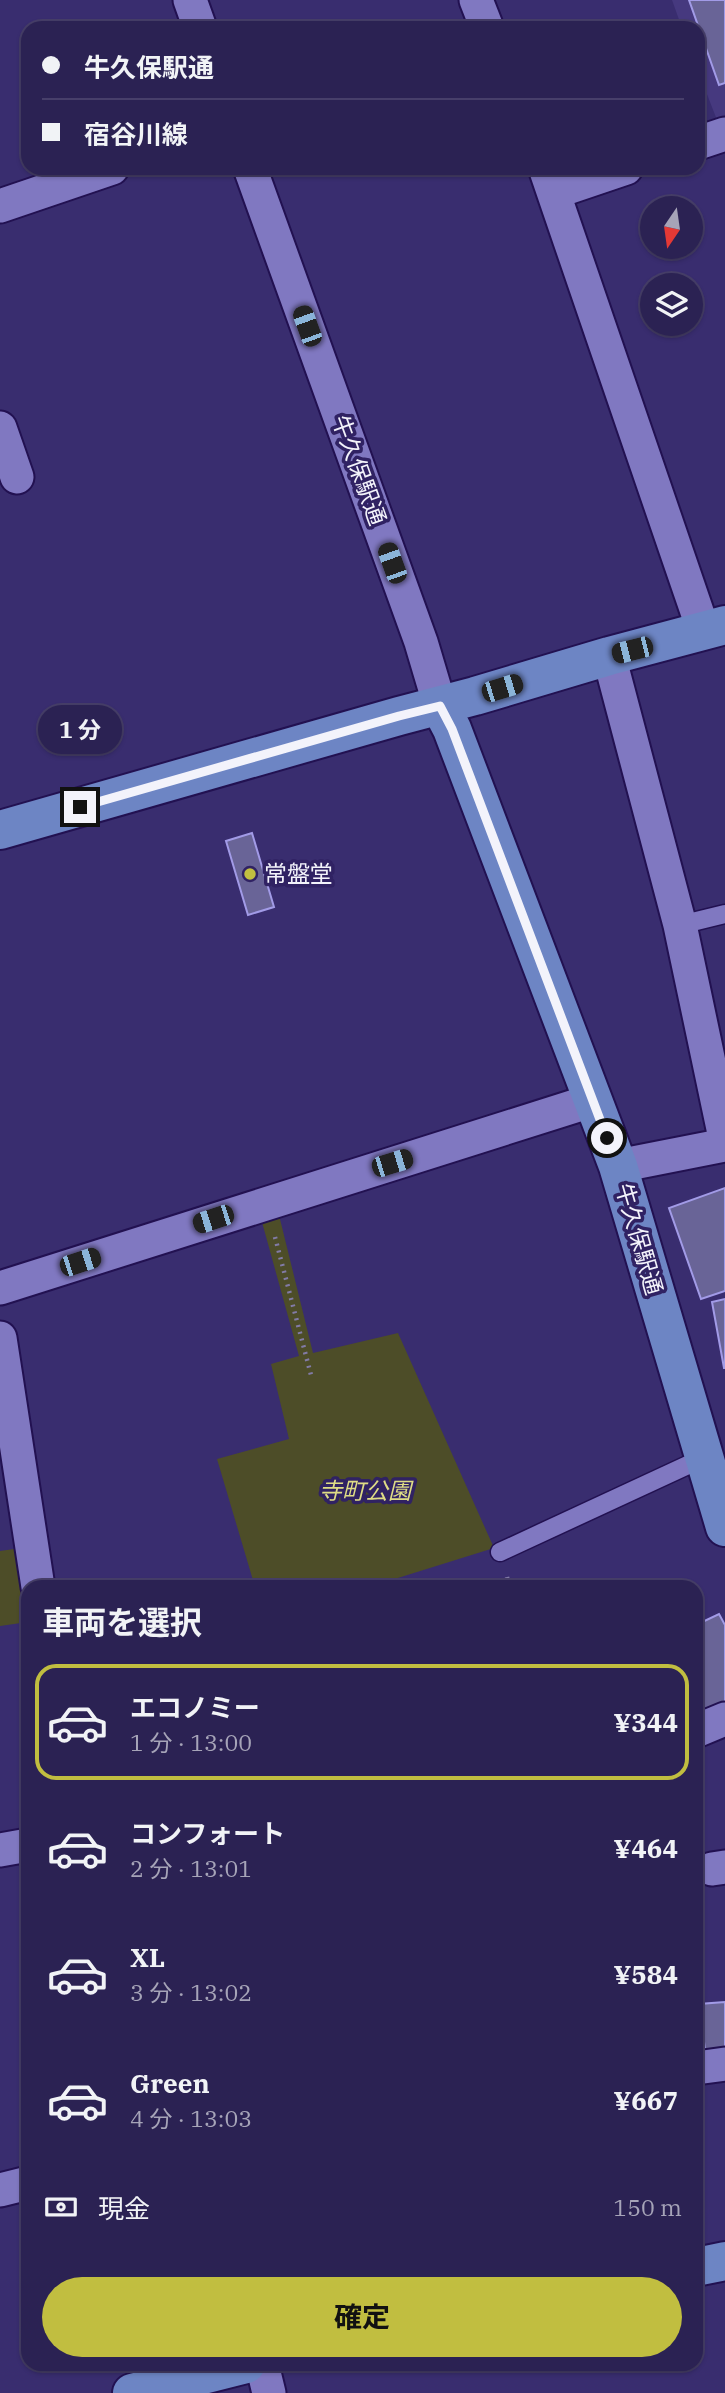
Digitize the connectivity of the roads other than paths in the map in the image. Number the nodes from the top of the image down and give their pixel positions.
1 (190, 0) edge
2 (477, 0) edge
3 (198, 21) edge
4 (484, 21) edge
5 (725, 134) edge
6 (705, 141) edge
7 (92, 175) edge
8 (253, 175) edge
9 (581, 175) edge
10 (550, 180) edge
11 (0, 206) edge
12 (0, 428) edge
13 (17, 477) dead end
14 (714, 628) edge
15 (609, 656) junction
16 (440, 706) junction
17 (0, 830) edge
18 (725, 914) edge
19 (680, 925) junction
20 (594, 1100) junction
21 (725, 1138) edge
22 (725, 1145) edge
23 (618, 1166) junction
24 (0, 1287) edge
25 (0, 1338) edge
26 (703, 1458) junction
27 (725, 1527) edge
28 (500, 1552) dead end
29 (37, 1580) edge
30 (725, 1719) edge
31 (703, 1728) edge
32 (21, 1846) edge
33 (0, 1850) edge
34 (725, 2064) edge
35 (703, 2067) edge
36 (21, 2185) edge
37 (0, 2190) edge
38 (725, 2261) edge
39 (703, 2266) edge
40 (218, 2371) edge
41 (264, 2371) edge
42 (132, 2393) edge
43 (269, 2393) edge

1 - 3 street
2 - 4 street
5 - 6 street
7 - 11 street
8 - 16 street, 牛久保駅通
9 - 10 street
10 - 14 street
12 - 13 street
14 - 15 street
15 - 16 street
15 - 19 street
16 - 17 street
16 - 20 street, 牛久保駅通
18 - 19 lane
19 - 21 street
20 - 23 street, 牛久保駅通
20 - 24 street
22 - 23 street
23 - 26 street, 牛久保駅通
25 - 29 street
26 - 27 street, 牛久保駅通
26 - 28 lane
30 - 31 street
32 - 33 street
34 - 35 street
36 - 37 street
38 - 39 street
40 - 42 street
41 - 43 street

